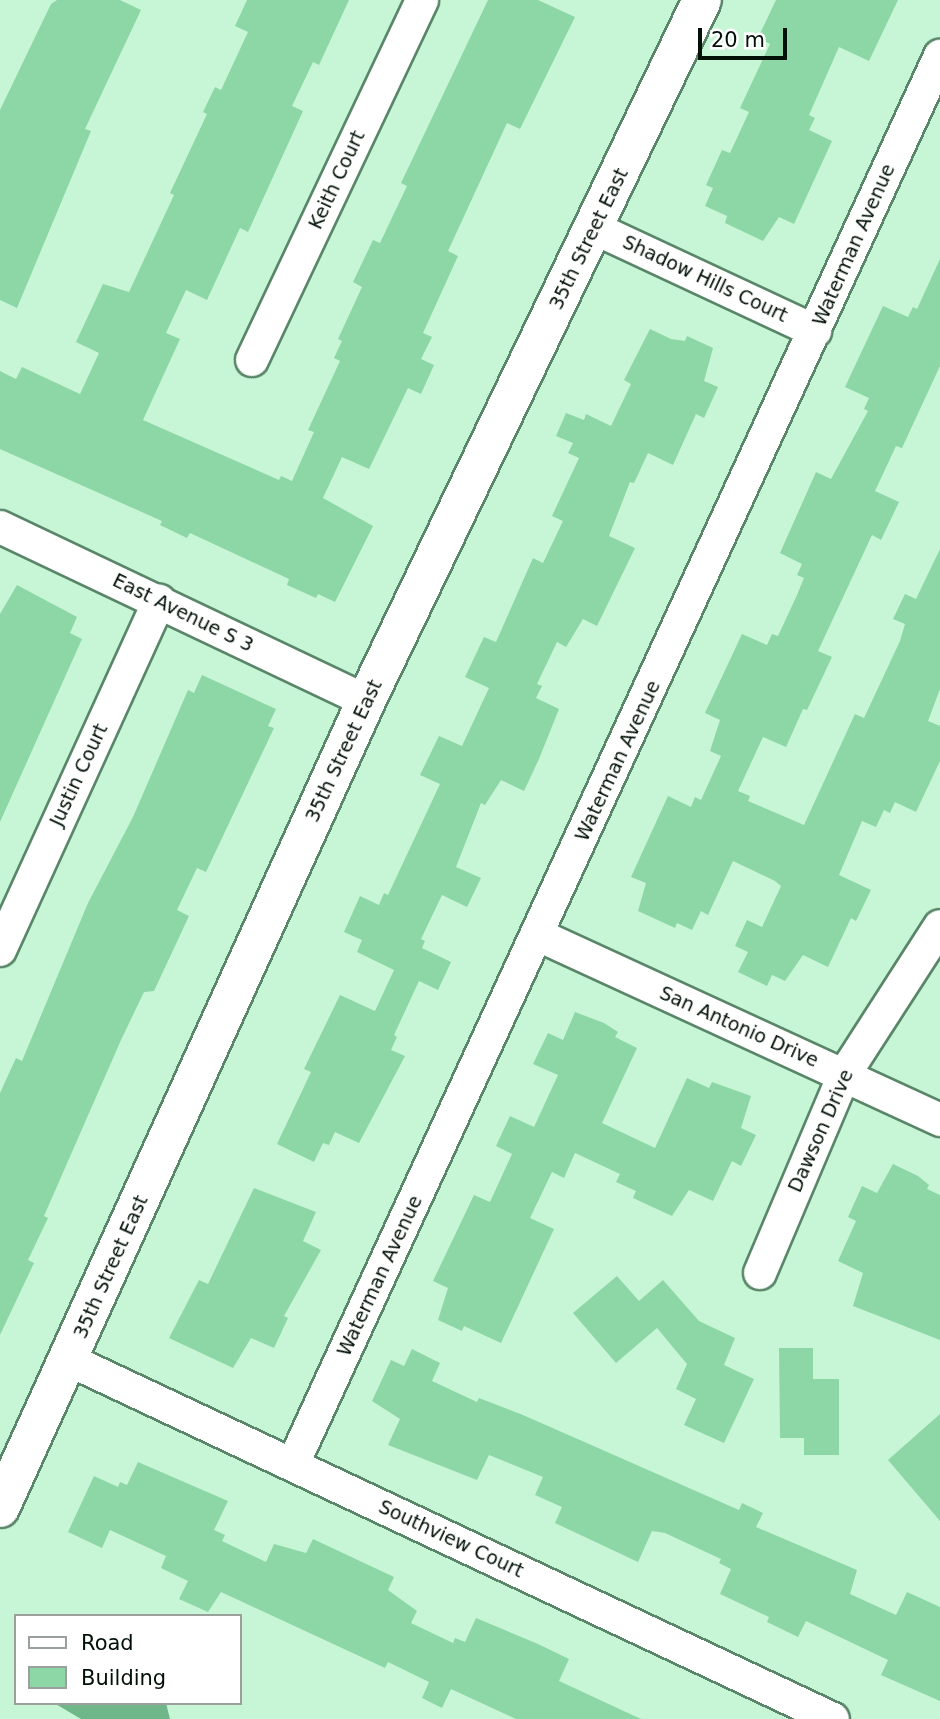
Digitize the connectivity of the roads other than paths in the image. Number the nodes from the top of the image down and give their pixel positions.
1 (422, 0) edge
2 (702, 0) edge
3 (940, 56) edge
4 (594, 228) junction
5 (815, 331) junction
6 (252, 360) dead end
7 (0, 527) edge
8 (159, 601) junction
9 (366, 701) junction
10 (940, 926) edge
11 (538, 935) junction
12 (0, 950) edge
13 (844, 1075) junction
14 (940, 1119) edge
15 (760, 1273) dead end
16 (69, 1360) junction
17 (293, 1464) junction
18 (0, 1508) edge
19 (833, 1719) edge

1 - 6 street, Keith Court
2 - 4 street, 35th Street East
3 - 5 street, Waterman Avenue
4 - 5 street, Shadow Hills Court
4 - 9 street, 35th Street East
5 - 11 street, Waterman Avenue
7 - 8 street, East Avenue S 3
8 - 9 street, East Avenue S 3
8 - 12 street, Justin Court
9 - 16 street, 35th Street East
10 - 13 street, Dawson Drive
11 - 13 street, San Antonio Drive
11 - 17 street, Waterman Avenue
13 - 14 street, San Antonio Drive
13 - 15 street, Dawson Drive
16 - 17 street, Southview Court
16 - 18 street, 35th Street East
17 - 19 street, Southview Court

